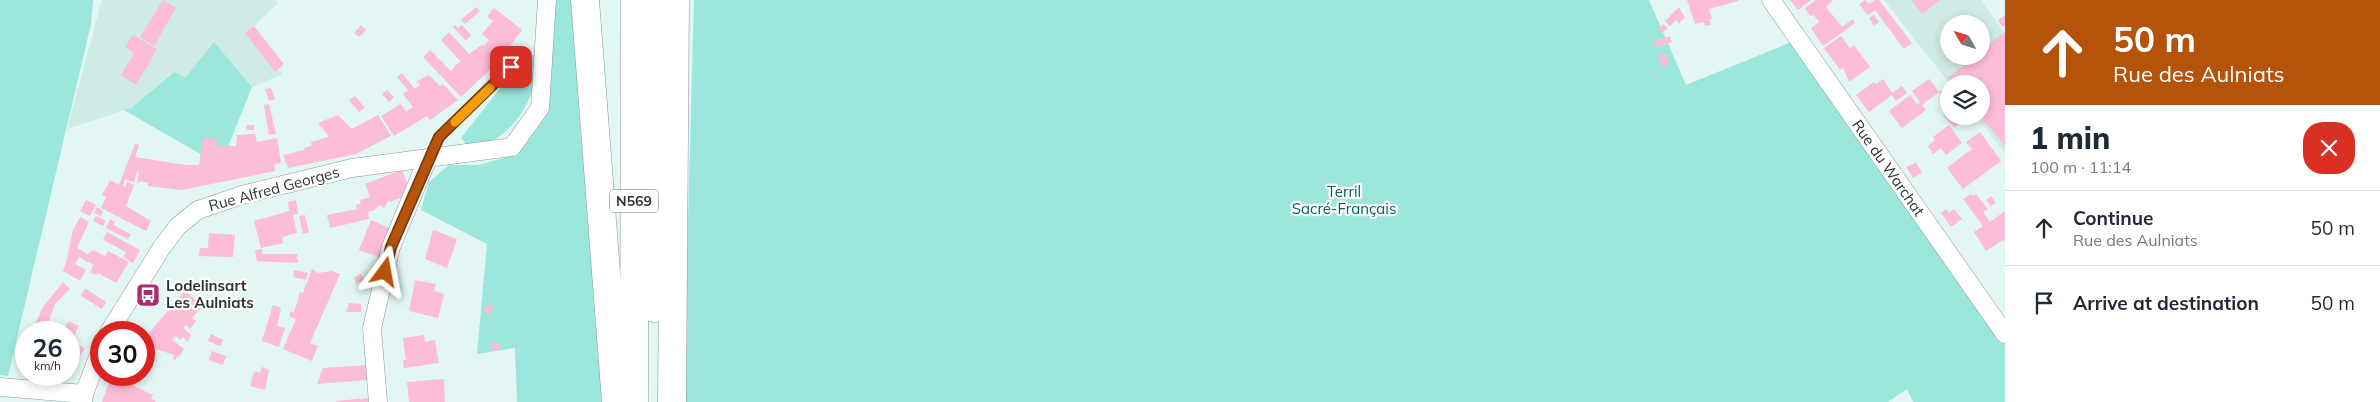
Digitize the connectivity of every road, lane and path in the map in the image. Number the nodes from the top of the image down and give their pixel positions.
1 (547, 0) edge
2 (585, 0) edge
3 (635, 0) edge
4 (655, 0) edge
5 (674, 0) edge
6 (1772, 0) edge
7 (523, 55) dead end
8 (428, 158) junction
9 (116, 321) edge
10 (2005, 334) edge
11 (90, 381) edge
12 (0, 387) edge
13 (84, 398) edge
14 (378, 402) edge
15 (616, 402) edge
16 (634, 402) edge
17 (654, 402) edge
18 (672, 402) edge

1 - 8 street, Rue Alfred Georges
2 - 15 highway
3 - 16 highway, N569
4 - 17 highway, N569
5 - 18 highway
6 - 10 street, Rue du Warchat
7 - 8 lane
8 - 9 street, Rue Alfred Georges
8 - 14 street
11 - 13 street
12 - 13 street

